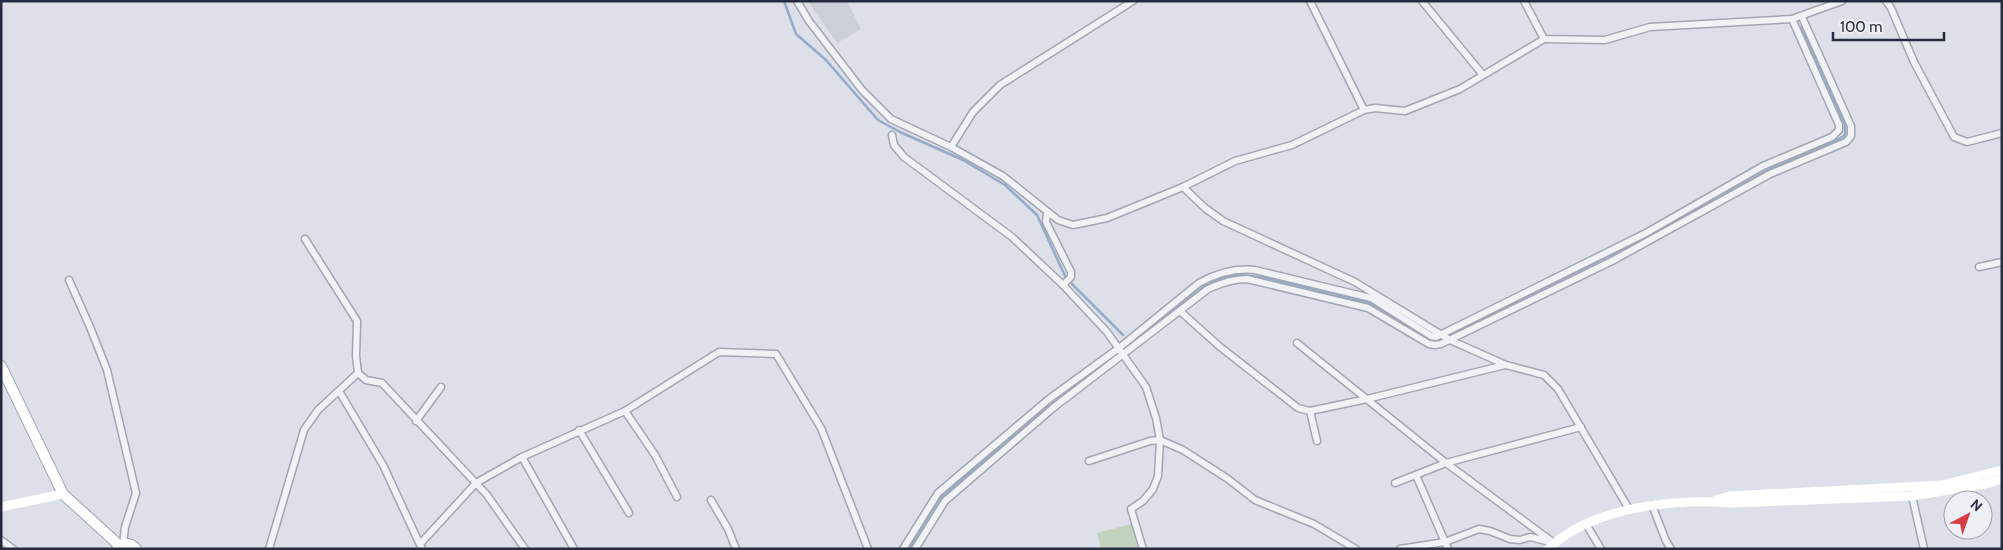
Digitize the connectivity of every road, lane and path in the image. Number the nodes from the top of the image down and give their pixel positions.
1 (796, 1) edge
2 (1133, 1) edge
3 (1310, 1) edge
4 (1422, 1) edge
5 (1524, 1) edge
6 (1842, 1) edge
7 (1886, 1) edge
8 (1802, 17) junction
9 (1792, 19) junction
10 (1544, 38) junction
11 (1482, 75) junction
12 (1364, 110) junction
13 (2002, 133) edge
14 (892, 135) dead end
15 (950, 147) junction
16 (1183, 187) junction
17 (1047, 213) junction
18 (1646, 233) junction
19 (305, 238) dead end
20 (1651, 241) junction
21 (2002, 262) edge
22 (1979, 267) dead end
23 (69, 280) dead end
24 (1063, 285) junction
25 (1180, 311) junction
26 (1441, 334) junction
27 (1450, 340) junction
28 (1297, 344) dead end
29 (1118, 348) junction
30 (1124, 355) junction
31 (1506, 365) junction
32 (1, 366) edge
33 (358, 373) junction
34 (441, 387) dead end
35 (339, 391) junction
36 (1367, 399) junction
37 (625, 411) junction
38 (1310, 411) junction
39 (416, 421) junction
40 (1581, 428) junction
41 (579, 430) junction
42 (1160, 440) junction
43 (1317, 441) dead end
44 (522, 457) junction
45 (1089, 461) dead end
46 (1446, 463) junction
47 (2002, 470) edge
48 (1416, 475) junction
49 (2002, 479) edge
50 (476, 483) junction
51 (1394, 483) dead end
52 (63, 494) junction
53 (1912, 496) junction
54 (677, 497) dead end
55 (711, 500) dead end
56 (1711, 502) junction
57 (1652, 505) junction
58 (1, 507) edge
59 (1629, 509) junction
60 (628, 513) dead end
61 (1586, 524) junction
62 (1, 540) edge
63 (1445, 542) junction
64 (120, 546) edge
65 (1551, 546) edge
66 (420, 547) edge
67 (13, 549) edge
68 (136, 549) edge
69 (269, 549) edge
70 (525, 549) edge
71 (574, 549) edge
72 (736, 549) edge
73 (868, 549) edge
74 (903, 549) edge
75 (915, 549) edge
76 (1143, 549) edge
77 (1356, 549) edge
78 (1400, 549) edge
79 (1448, 549) edge
80 (1600, 549) edge
81 (1671, 549) edge
82 (1924, 549) edge

1 - 15 street
2 - 15 street
3 - 12 street
4 - 11 street
5 - 10 street
6 - 8 street
7 - 13 street
8 - 9 street
8 - 20 street
9 - 10 street
9 - 18 street
10 - 11 street
11 - 12 street
12 - 16 street
14 - 24 street
15 - 17 street
16 - 17 street
16 - 26 street
17 - 24 street
18 - 20 street
18 - 26 street
19 - 33 street
20 - 27 street
21 - 22 street
23 - 64 street
24 - 29 street
25 - 27 street
25 - 30 street
25 - 38 street
26 - 27 street
26 - 29 street
27 - 31 street
28 - 36 street
29 - 30 street
29 - 74 street
30 - 42 street
30 - 75 street
31 - 36 street
31 - 40 street
32 - 52 main road
33 - 35 street
33 - 39 street
34 - 39 street
35 - 66 street
35 - 69 street
36 - 38 street
36 - 46 street
37 - 41 street
37 - 54 street
37 - 73 street
38 - 43 street
39 - 50 street
40 - 46 street
40 - 59 street
41 - 44 street
41 - 60 street
42 - 45 street
42 - 76 street
42 - 77 street
44 - 50 street
44 - 71 street
46 - 48 street
46 - 65 street
47 - 56 main road
48 - 51 street
48 - 63 street
49 - 53 main road
50 - 66 street
50 - 70 street
52 - 58 main road
52 - 64 main road
53 - 56 main road
53 - 82 street
55 - 72 street
56 - 57 main road
57 - 59 main road
57 - 81 street
59 - 61 main road
61 - 65 main road
61 - 80 street
62 - 67 street
63 - 65 street
63 - 78 street
63 - 79 street
64 - 68 main road

